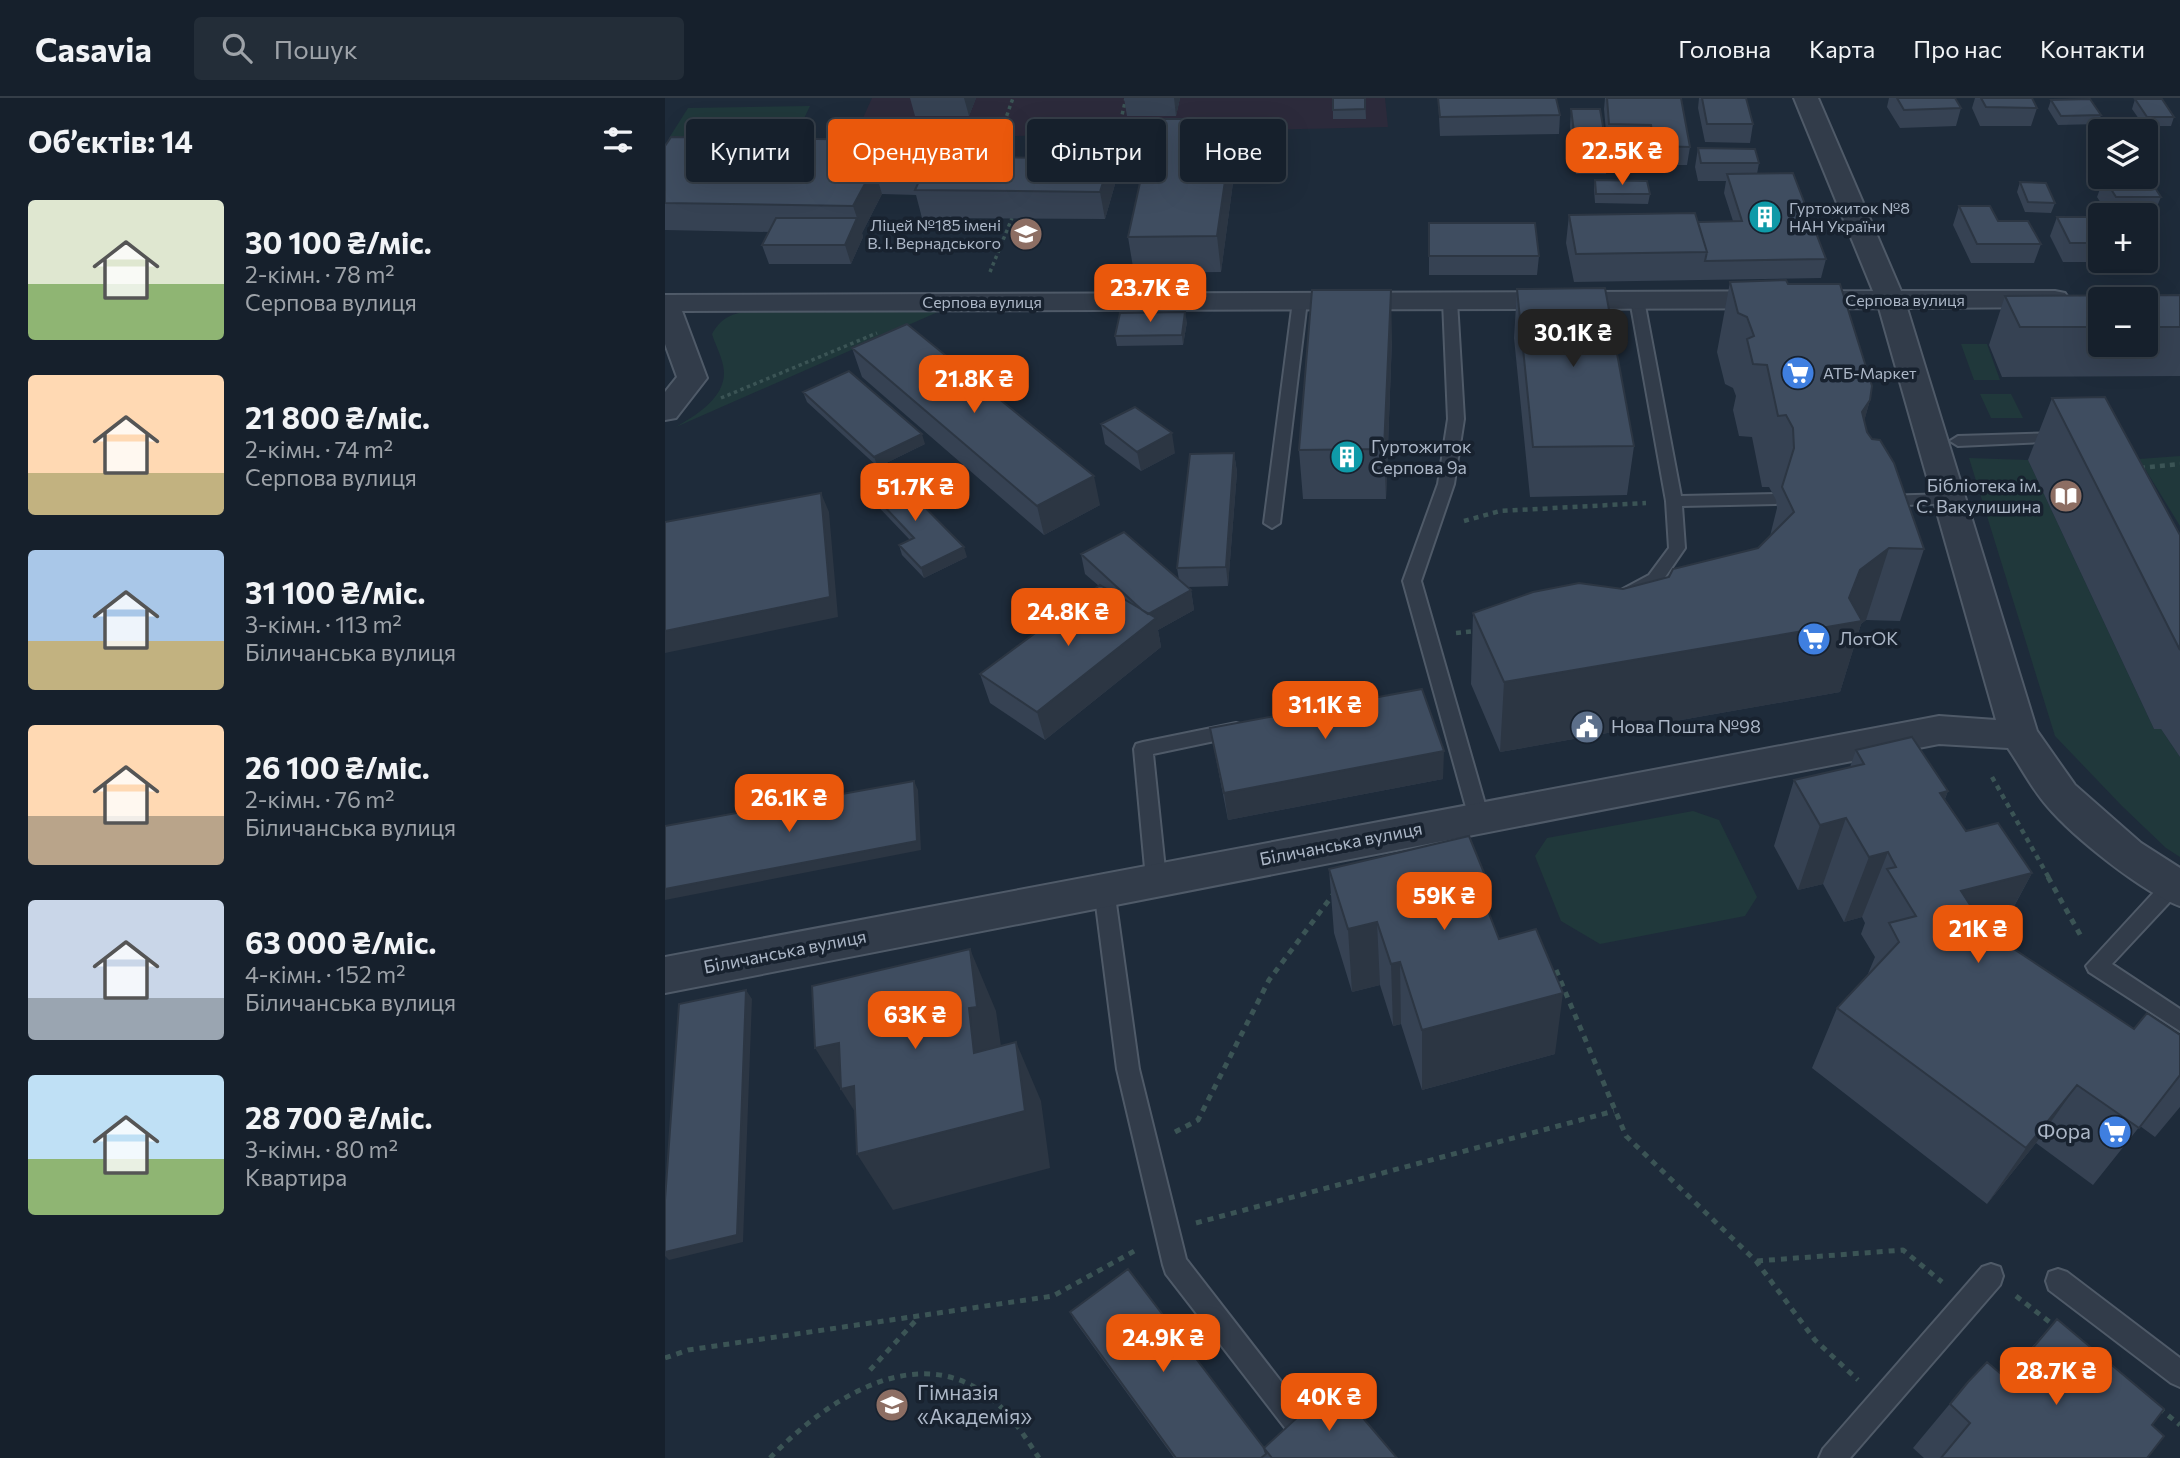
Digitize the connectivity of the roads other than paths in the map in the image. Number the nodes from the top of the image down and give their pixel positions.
1 (1806, 98) edge
2 (2083, 299) edge
3 (1637, 300) junction
4 (1891, 300) junction
5 (1300, 301) junction
6 (1450, 301) junction
7 (665, 304) edge
8 (665, 411) edge
9 (1958, 441) dead end
10 (2080, 443) edge
11 (1776, 499) dead end
12 (1950, 499) junction
13 (1674, 501) junction
14 (1870, 501) edge
15 (1272, 523) dead end
16 (1609, 604) edge
17 (1252, 727) edge
18 (2019, 735) junction
19 (1479, 818) junction
20 (1156, 879) junction
21 (2176, 887) edge
22 (1104, 890) junction
23 (665, 975) edge
24 (2180, 1021) edge
25 (1990, 1276) road end
26 (2058, 1281) dead end
27 (2178, 1367) edge
28 (1298, 1424) edge
29 (1832, 1458) edge

1 - 4 street
2 - 4 street, Серпова вулиця
3 - 4 street, Серпова вулиця
3 - 6 street, Серпова вулиця
3 - 13 lane
4 - 12 street
5 - 6 street, Серпова вулиця
5 - 7 street, Серпова вулиця
5 - 15 lane
6 - 19 lane
7 - 8 street
9 - 10 lane
11 - 13 lane
12 - 14 lane
12 - 18 street
13 - 16 lane
17 - 20 lane
18 - 19 street, Біличанська вулиця
18 - 21 street
19 - 20 street, Біличанська вулиця
20 - 22 street, Біличанська вулиця
21 - 24 lane
22 - 23 street, Біличанська вулиця
22 - 28 lane
25 - 29 lane
26 - 27 lane

